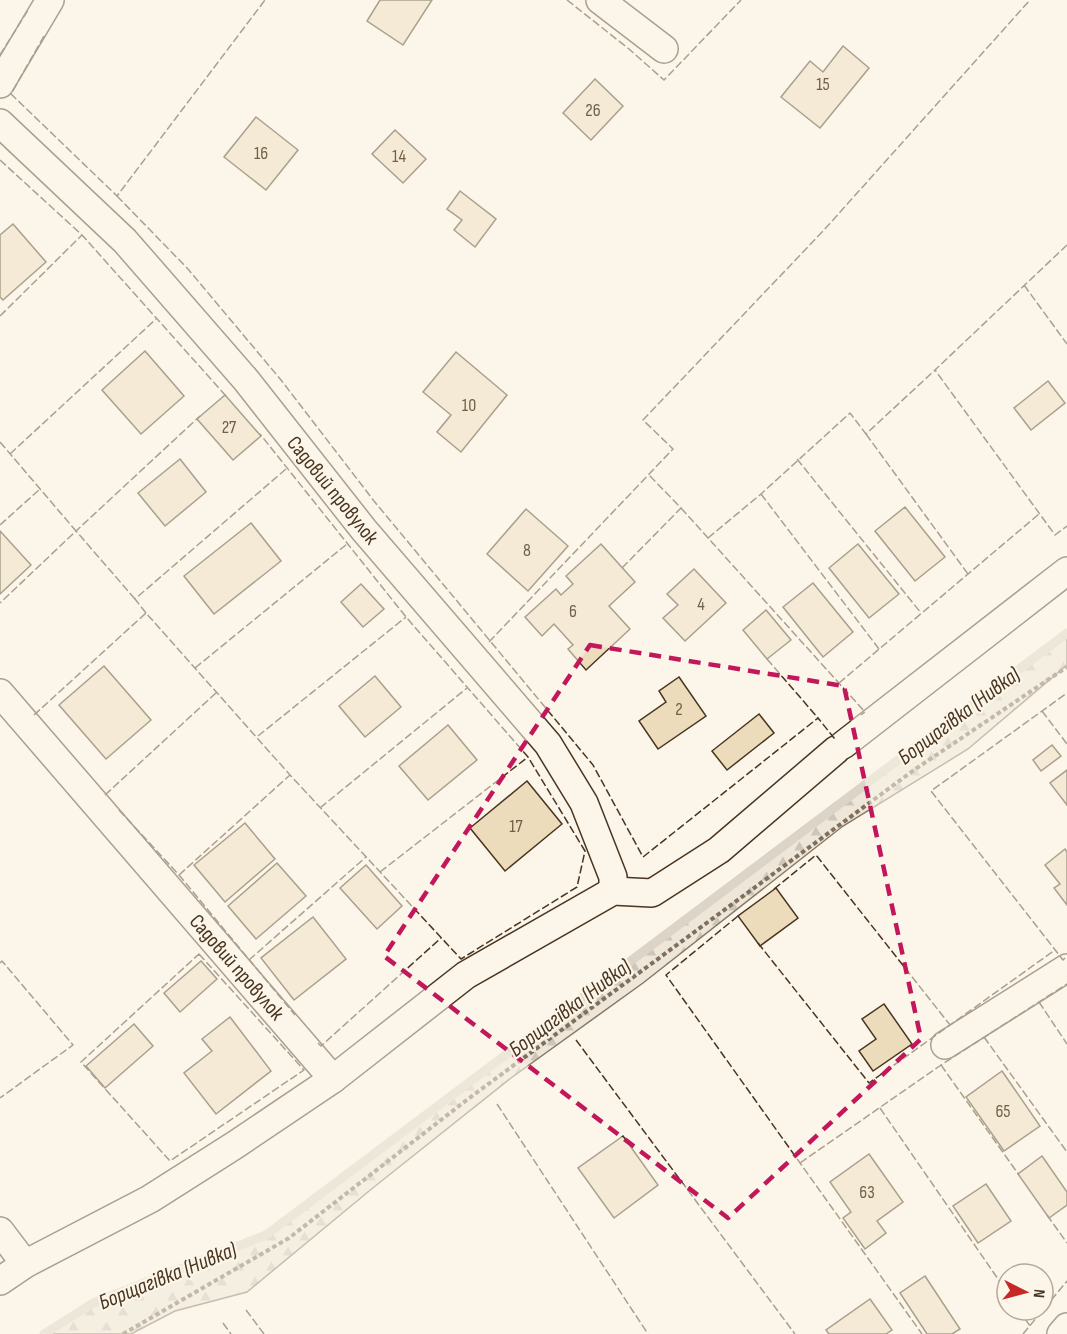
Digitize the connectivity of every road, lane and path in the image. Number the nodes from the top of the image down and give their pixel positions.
1 (50, 0) edge
2 (600, 0) edge
3 (664, 49) dead end
4 (0, 84) edge
5 (0, 123) edge
6 (1067, 571) edge
7 (1067, 668) edge
8 (0, 693) edge
9 (613, 891) junction
10 (1067, 968) edge
11 (945, 1045) dead end
12 (333, 1079) junction
13 (0, 1231) edge
14 (25, 1264) junction
15 (0, 1281) edge
16 (1067, 1327) edge
17 (123, 1334) edge
18 (1061, 1334) edge

1 - 4 street
2 - 3 street
5 - 9 street, Садовий провулок
6 - 9 street
7 - 17 path
8 - 12 street, Садовий провулок
9 - 12 street
10 - 11 street
12 - 14 street
13 - 14 street
14 - 15 street
16 - 18 street

